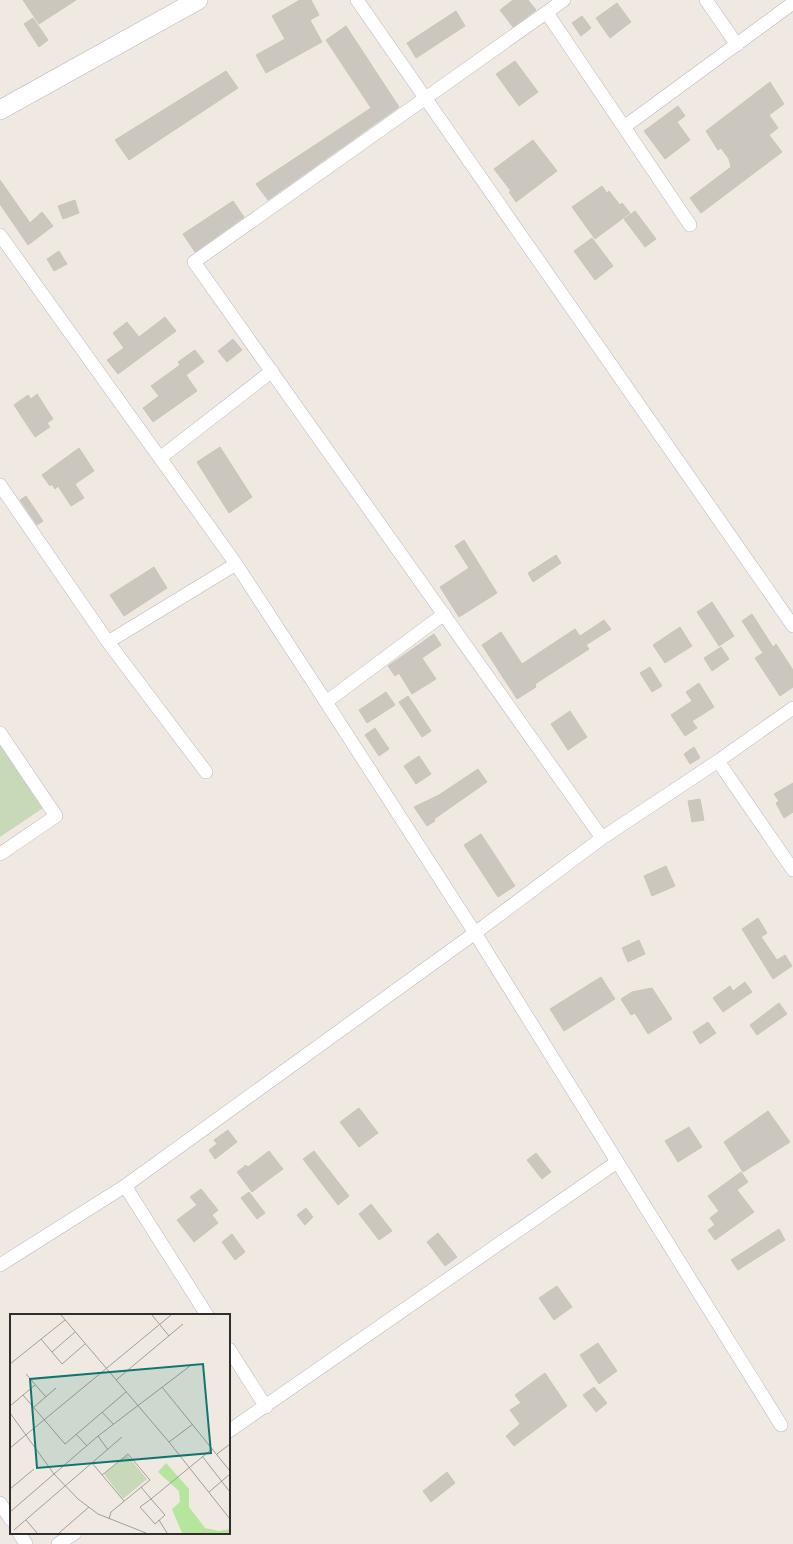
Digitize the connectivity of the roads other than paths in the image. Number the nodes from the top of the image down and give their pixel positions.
1 (198, 0) edge
2 (357, 0) edge
3 (564, 0) edge
4 (706, 0) edge
5 (793, 3) edge
6 (546, 13) junction
7 (737, 45) junction
8 (427, 99) junction
9 (0, 110) edge
10 (624, 127) junction
11 (690, 225) dead end
12 (0, 235) edge
13 (272, 371) junction
14 (160, 458) junction
15 (1, 489) edge
16 (236, 564) junction
17 (444, 614) junction
18 (793, 626) edge
19 (108, 642) junction
20 (326, 702) junction
21 (793, 708) edge
22 (0, 733) edge
23 (718, 761) junction
24 (206, 772) dead end
25 (602, 838) junction
26 (0, 854) edge
27 (793, 870) edge
28 (475, 933) junction
29 (617, 1162) junction
30 (125, 1186) junction
31 (0, 1265) edge
32 (206, 1314) edge
33 (230, 1351) edge
34 (266, 1407) junction
35 (781, 1426) dead end
36 (230, 1430) edge
37 (0, 1503) edge
38 (10, 1518) edge
39 (20, 1534) edge
40 (73, 1534) edge
41 (26, 1544) edge
42 (58, 1544) edge

1 - 9 main road
2 - 8 street
3 - 6 street
4 - 7 street
5 - 7 street
6 - 8 street
6 - 10 street
7 - 10 street
8 - 13 street
8 - 18 street
10 - 11 street
12 - 14 street
13 - 14 street
13 - 17 street
14 - 16 street
15 - 19 street
16 - 19 street
16 - 20 street
17 - 20 street
17 - 25 street
19 - 24 street
20 - 28 street
21 - 23 street
22 - 26 street
23 - 25 street
23 - 27 street
25 - 28 street
28 - 29 street
28 - 30 street
29 - 34 street
29 - 35 street
30 - 31 street
30 - 32 street
33 - 34 street
34 - 36 street
37 - 38 street
39 - 41 street
40 - 42 street

